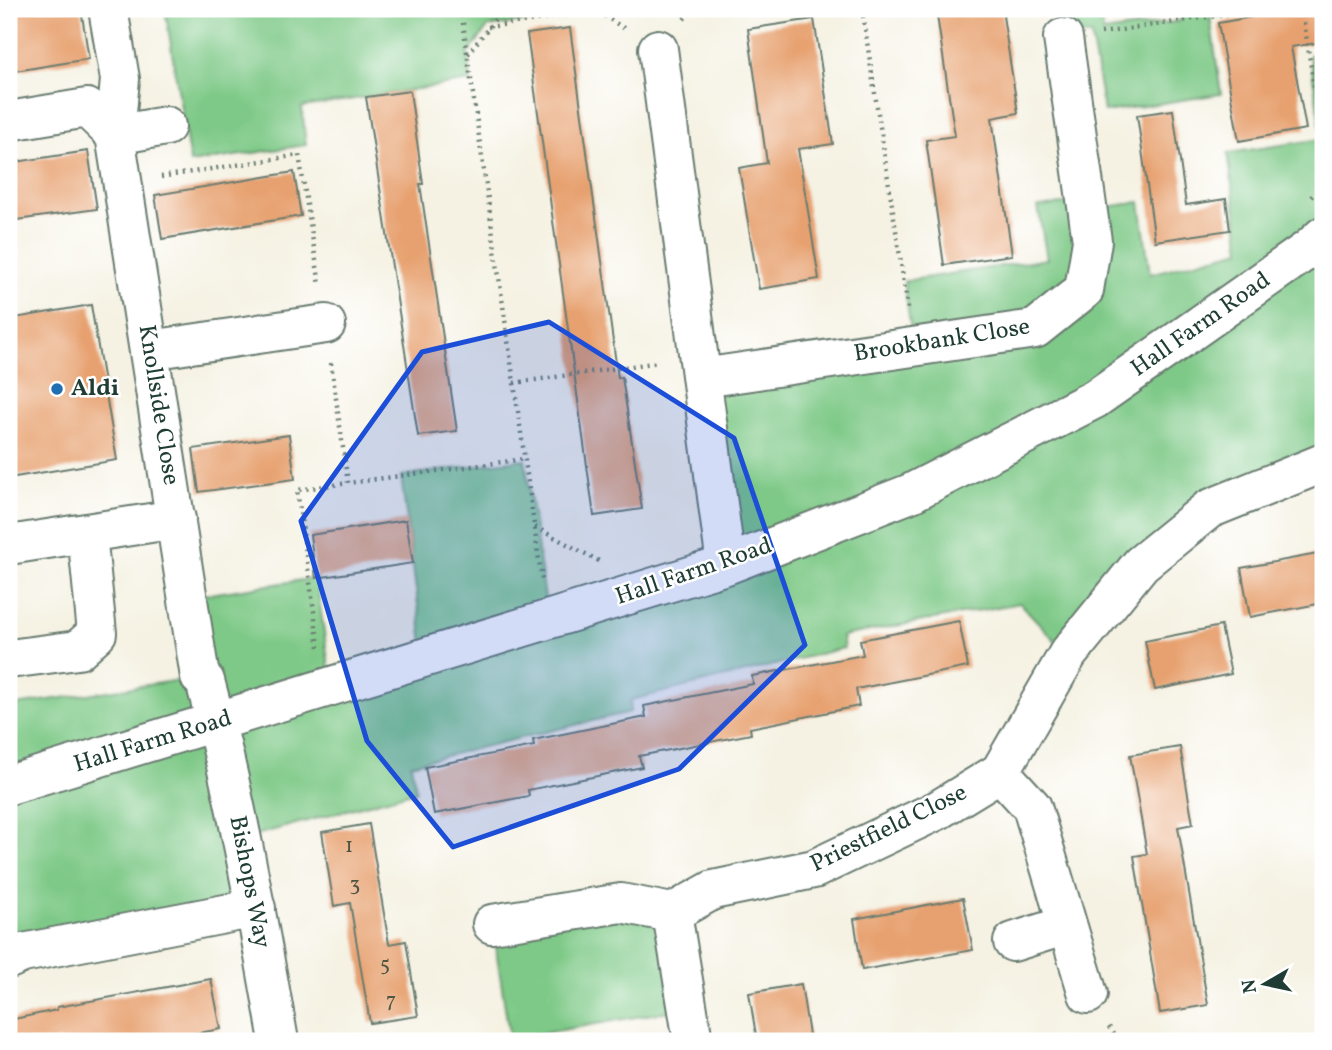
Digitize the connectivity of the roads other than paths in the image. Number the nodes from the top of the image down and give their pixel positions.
1 (108, 9) edge
2 (1063, 38) road end
3 (658, 49) road end
4 (9, 121) edge
5 (166, 126) dead end
6 (115, 135) junction
7 (1319, 250) edge
8 (326, 324) road end
9 (149, 350) junction
10 (701, 367) junction
11 (1323, 463) edge
12 (176, 519) junction
13 (87, 533) junction
14 (9, 545) edge
15 (726, 565) junction
16 (9, 659) edge
17 (216, 723) junction
18 (1000, 772) junction
19 (9, 785) edge
20 (256, 908) junction
21 (672, 913) junction
22 (492, 924) dead end
23 (1067, 925) junction
24 (1013, 942) dead end
25 (9, 959) edge
26 (1088, 994) dead end
27 (279, 1041) edge
28 (693, 1041) edge

1 - 6 street, Knollside Close
2 - 10 street, Brookbank Close
3 - 10 street
4 - 6 street
5 - 6 street
6 - 9 street, Knollside Close
7 - 15 street, Hall Farm Road
8 - 9 street
9 - 12 street, Knollside Close
10 - 15 street
11 - 18 street, Priestfield Close
12 - 13 street
12 - 17 street, Knollside Close
13 - 14 street
13 - 16 street
15 - 17 street, Hall Farm Road
17 - 19 street, Hall Farm Road
17 - 20 street, Bishops Way
18 - 21 street, Priestfield Close
18 - 23 street
20 - 25 street
20 - 27 street, Bishops Way
21 - 22 street
21 - 28 street
23 - 24 street
23 - 26 street

